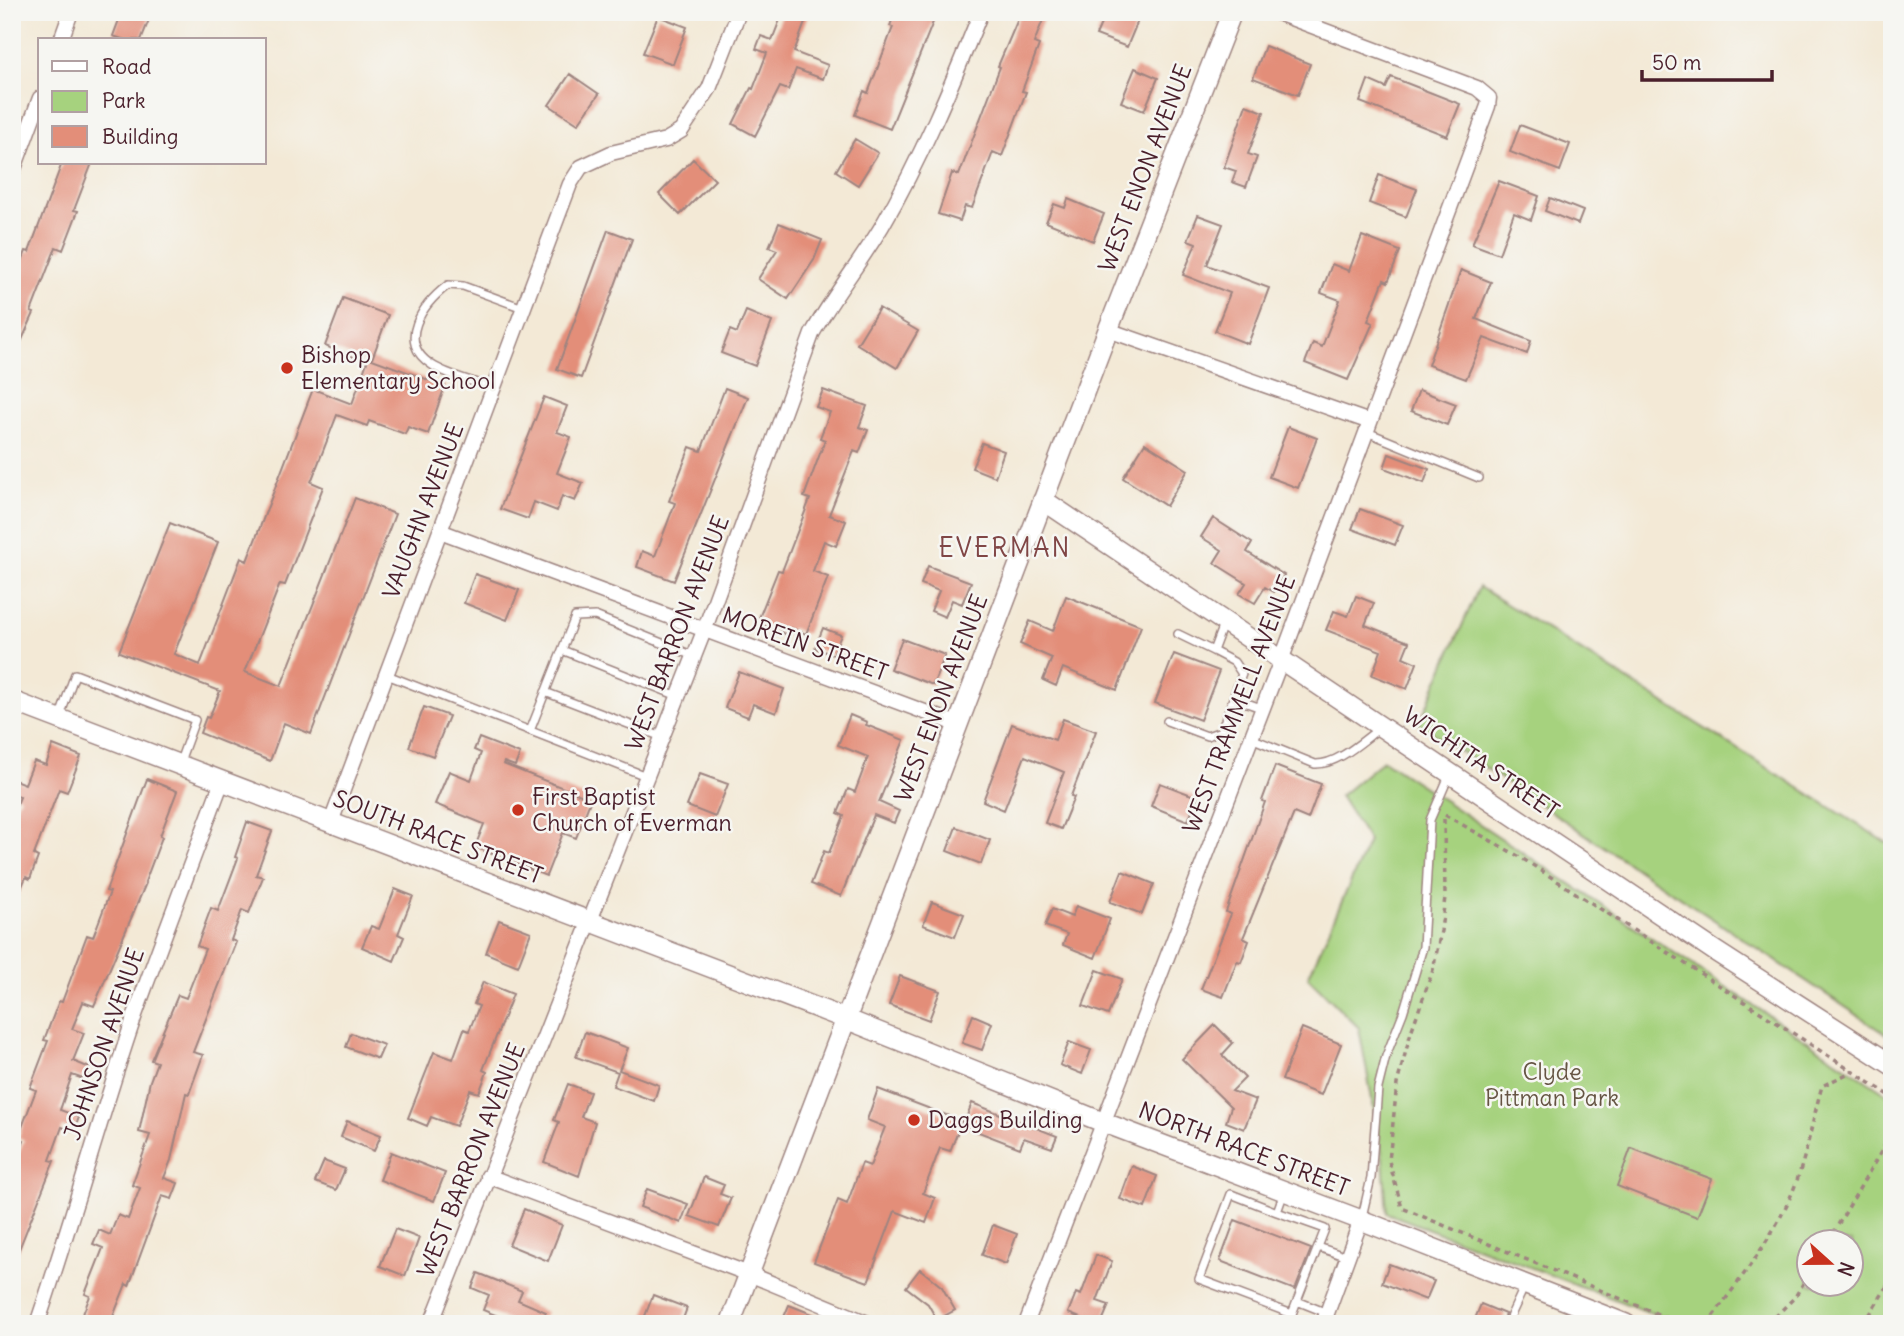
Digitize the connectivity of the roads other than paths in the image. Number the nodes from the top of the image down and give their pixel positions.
1 (71, 12) edge
2 (740, 12) edge
3 (981, 12) edge
4 (1232, 12) edge
5 (1275, 12) edge
6 (62, 38) edge
7 (38, 103) edge
8 (12, 174) edge
9 (524, 308) junction
10 (1108, 330) junction
11 (494, 388) junction
12 (1368, 427) junction
13 (1479, 478) dead end
14 (1043, 500) junction
15 (440, 531) junction
16 (1225, 621) junction
17 (704, 631) junction
18 (1178, 634) dead end
19 (562, 650) junction
20 (1213, 651) junction
21 (694, 656) junction
22 (1282, 658) junction
23 (387, 674) junction
24 (545, 692) junction
25 (678, 696) junction
26 (1233, 698) junction
27 (13, 702) edge
28 (1261, 708) junction
29 (58, 719) junction
30 (1167, 721) dead end
31 (957, 724) junction
32 (1382, 727) junction
33 (530, 731) junction
34 (662, 737) junction
35 (1250, 737) junction
36 (179, 765) junction
37 (1451, 773) junction
38 (647, 777) junction
39 (222, 781) junction
40 (331, 822) junction
41 (590, 921) junction
42 (846, 1019) junction
43 (1892, 1065) edge
44 (1105, 1122) junction
45 (488, 1176) junction
46 (1284, 1190) junction
47 (1276, 1212) junction
48 (1361, 1220) junction
49 (1318, 1247) junction
50 (1347, 1257) junction
51 (749, 1274) junction
52 (1526, 1284) junction
53 (1297, 1301) junction
54 (1325, 1318) edge
55 (37, 1324) edge
56 (431, 1324) edge
57 (730, 1324) edge
58 (870, 1324) edge
59 (1026, 1324) edge
60 (1507, 1324) edge
61 (1626, 1324) edge

1 - 6 street
2 - 9 street, VAUGHN AVENUE
3 - 17 street, WEST BARRON AVENUE
4 - 10 street, WEST ENON AVENUE
5 - 12 street, WEST TRAMMELL AVENUE
7 - 8 street
9 - 11 street, VAUGHN AVENUE
9 - 11 lane
10 - 12 street
10 - 14 street, WEST ENON AVENUE
11 - 15 street, VAUGHN AVENUE
12 - 13 lane
12 - 22 street, WEST TRAMMELL AVENUE
14 - 16 street, WICHITA STREET
14 - 31 street, WEST ENON AVENUE
15 - 17 street, MOREIN STREET
15 - 23 street, VAUGHN AVENUE
16 - 20 lane
16 - 22 street, WICHITA STREET
17 - 21 street, WEST BARRON AVENUE
17 - 31 street, MOREIN STREET
18 - 20 lane
19 - 21 lane
19 - 24 lane
19 - 25 lane
20 - 26 lane
21 - 25 street, WEST BARRON AVENUE
22 - 28 street, WEST TRAMMELL AVENUE
22 - 32 street, WICHITA STREET
23 - 33 lane
23 - 40 street, VAUGHN AVENUE
24 - 33 lane
24 - 34 lane
25 - 34 street, WEST BARRON AVENUE
26 - 28 lane
26 - 30 lane
27 - 29 street, SOUTH RACE STREET
28 - 35 street, WEST TRAMMELL AVENUE
29 - 36 street, SOUTH RACE STREET
29 - 36 lane
31 - 42 street, WEST ENON AVENUE
32 - 35 lane
32 - 37 street, WICHITA STREET
33 - 38 lane
34 - 38 street, WEST BARRON AVENUE
35 - 44 street, WEST TRAMMELL AVENUE
36 - 39 street, SOUTH RACE STREET
37 - 43 street, WICHITA STREET
37 - 48 lane
38 - 41 street, WEST BARRON AVENUE
39 - 40 street, SOUTH RACE STREET
39 - 55 street, JOHNSON AVENUE
40 - 41 street, SOUTH RACE STREET
41 - 42 street, SOUTH RACE STREET
41 - 45 street, WEST BARRON AVENUE
42 - 44 street, NORTH RACE STREET
42 - 51 street, WEST ENON AVENUE
44 - 46 street, NORTH RACE STREET
44 - 59 street, WEST TRAMMELL AVENUE
45 - 51 street
45 - 56 street, WEST BARRON AVENUE
46 - 47 lane
46 - 48 street, NORTH RACE STREET
47 - 49 lane
47 - 53 lane
48 - 50 street
48 - 52 street, NORTH RACE STREET
49 - 50 lane
49 - 53 lane
50 - 54 street
51 - 57 street, WEST ENON AVENUE
51 - 58 street
52 - 60 lane
52 - 61 street, NORTH RACE STREET
53 - 54 lane

